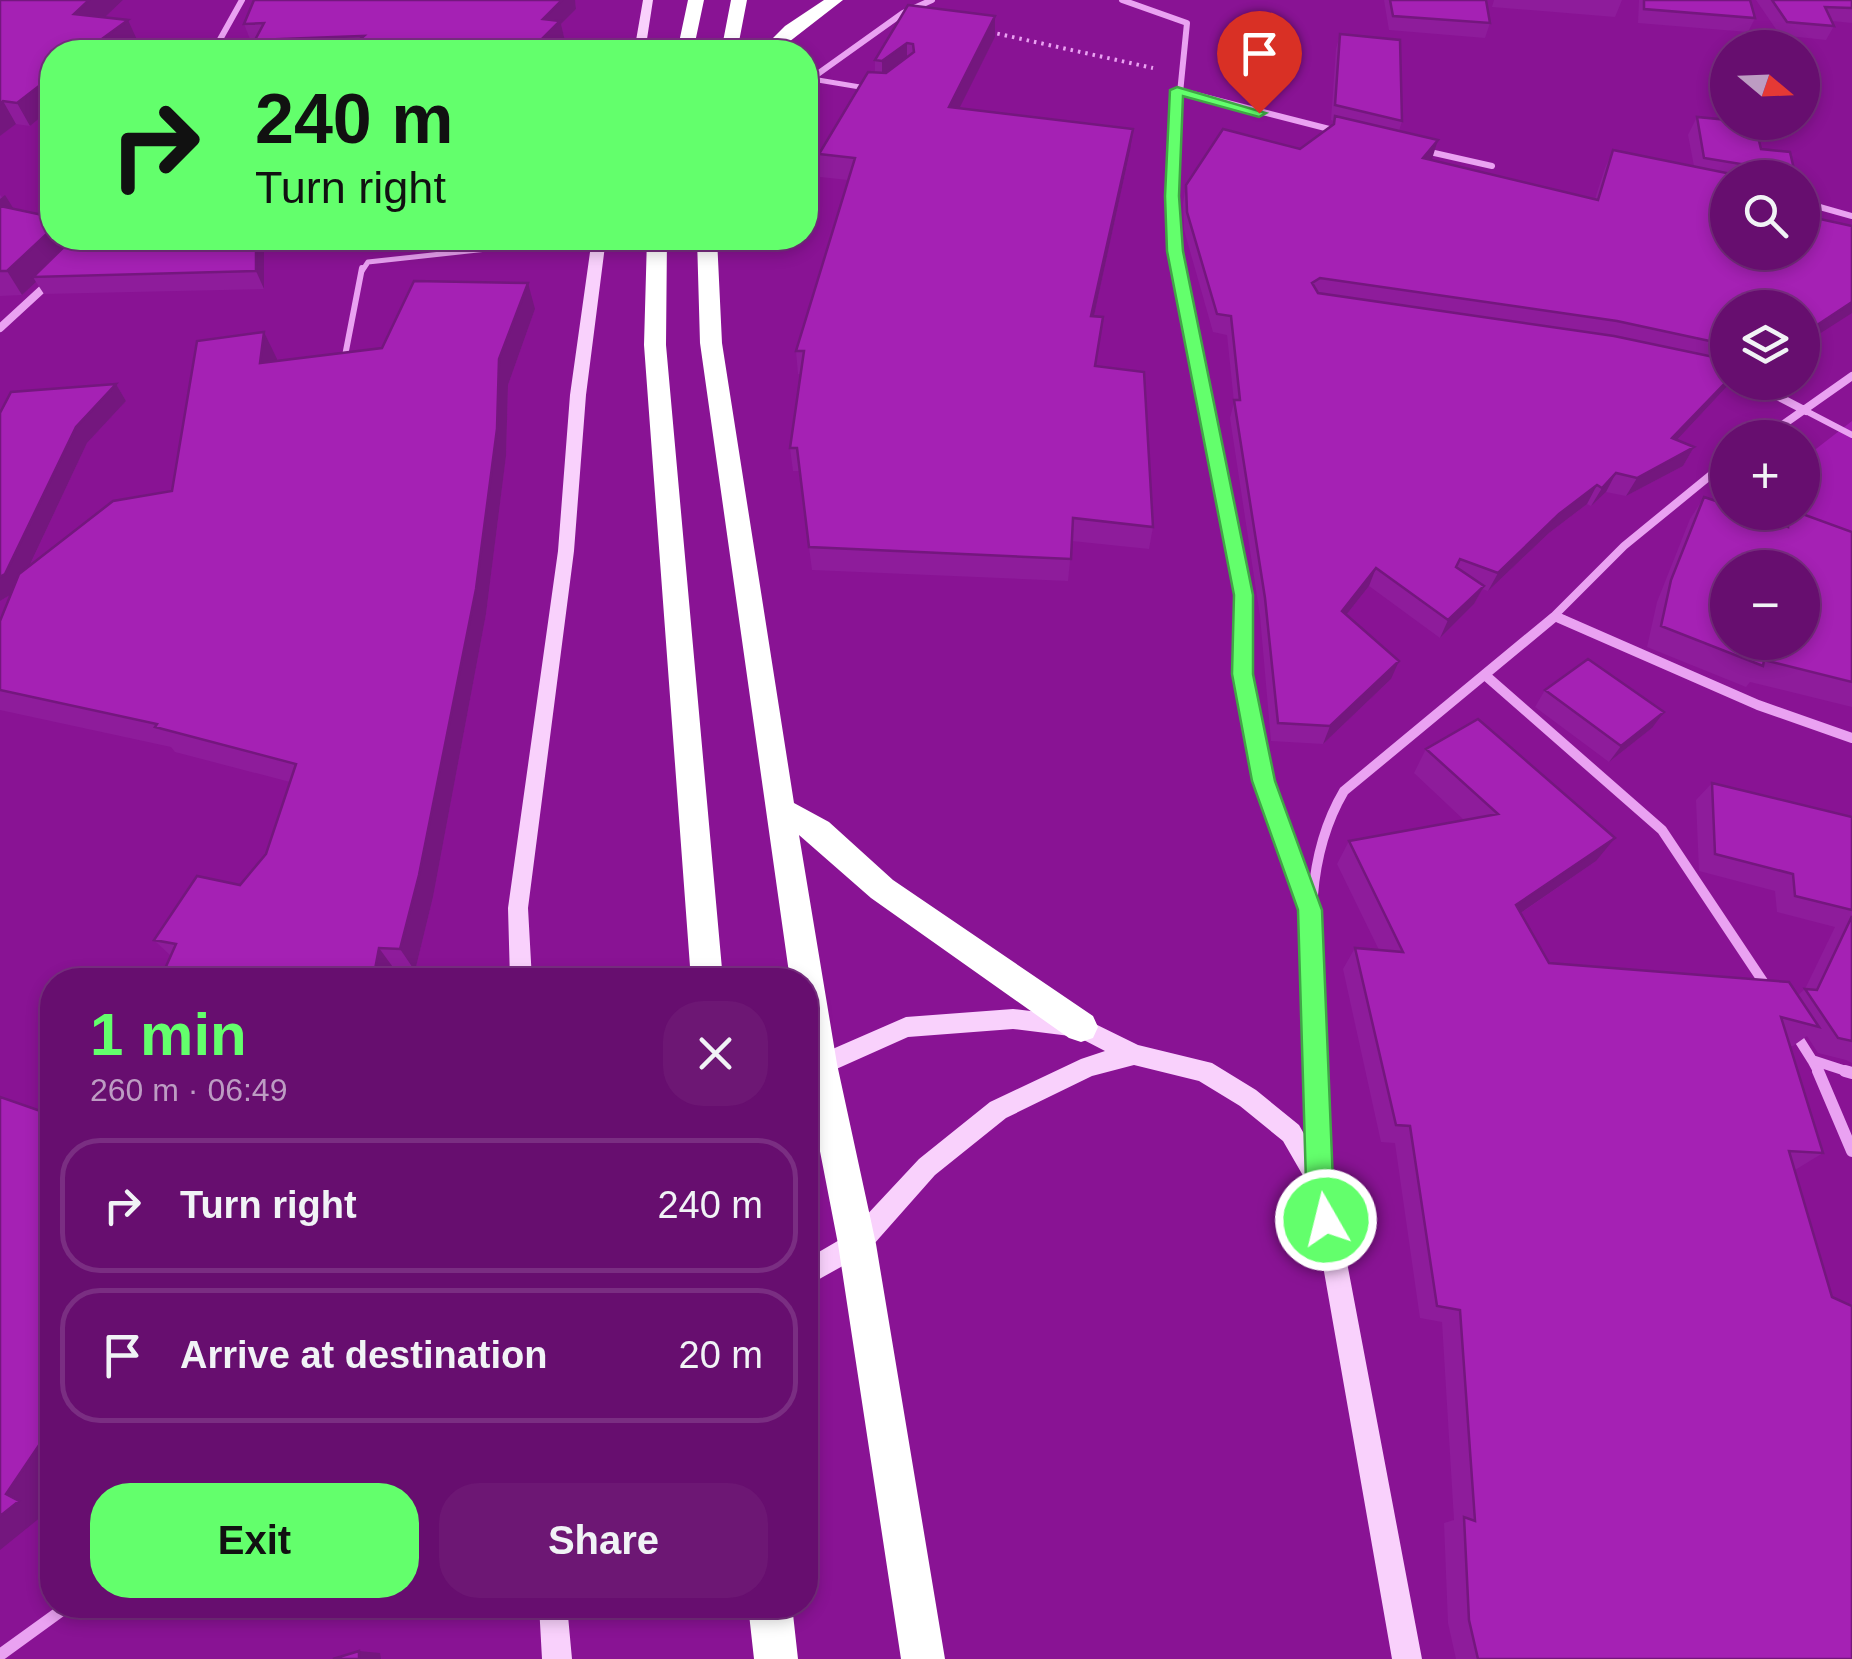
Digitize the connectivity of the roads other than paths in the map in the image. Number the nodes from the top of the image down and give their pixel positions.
1 (242, 0) edge
2 (648, 0) edge
3 (696, 0) edge
4 (739, 0) edge
5 (835, 0) edge
6 (932, 0) edge
7 (1122, 0) edge
8 (219, 40) edge
9 (641, 40) edge
10 (688, 40) edge
11 (731, 40) edge
12 (779, 40) edge
13 (818, 74) edge
14 (818, 82) edge
15 (872, 89) edge
16 (1177, 90) junction
17 (1349, 134) edge
18 (1403, 146) edge
19 (1492, 166) dead end
20 (1820, 207) edge
21 (1852, 216) edge
22 (478, 250) edge
23 (597, 250) edge
24 (658, 250) edge
25 (707, 250) edge
26 (64, 268) edge
27 (0, 328) edge
28 (344, 363) edge
29 (1852, 376) edge
30 (1785, 400) edge
31 (1806, 411) junction
32 (1792, 420) edge
33 (1852, 435) edge
34 (1710, 476) edge
35 (1556, 616) junction
36 (1485, 675) junction
37 (1852, 738) edge
38 (780, 810) junction
39 (1310, 910) junction
40 (520, 968) edge
41 (706, 968) edge
42 (800, 968) edge
43 (1773, 998) edge
44 (1783, 1014) edge
45 (1081, 1028) junction
46 (1134, 1055) junction
47 (1812, 1060) junction
48 (818, 1066) edge
49 (1852, 1073) edge
50 (818, 1088) edge
51 (1852, 1151) edge
52 (1320, 1183) junction
53 (857, 1244) junction
54 (818, 1266) edge
55 (51, 1618) edge
56 (554, 1618) edge
57 (771, 1618) edge
58 (0, 1655) edge
59 (557, 1659) edge
60 (776, 1659) edge
61 (923, 1659) edge
62 (1407, 1659) edge

1 - 8 street
2 - 9 street
3 - 10 highway
4 - 11 highway
5 - 12 highway
6 - 13 street
7 - 16 street
14 - 15 lane
16 - 17 street
16 - 39 street
18 - 19 street
20 - 21 street
22 - 28 lane
23 - 40 street
24 - 41 highway
25 - 38 highway
26 - 27 street
29 - 31 street
30 - 31 street
31 - 32 street
31 - 33 lane
34 - 35 street
35 - 36 street
35 - 37 street
36 - 39 street
36 - 43 street
38 - 42 highway
38 - 45 highway
39 - 52 street
44 - 47 street
45 - 46 street
45 - 48 street
46 - 52 street
46 - 53 street
47 - 49 street
47 - 51 street
50 - 53 highway
52 - 62 street
53 - 54 street
53 - 61 highway
55 - 58 street
56 - 59 street
57 - 60 highway

